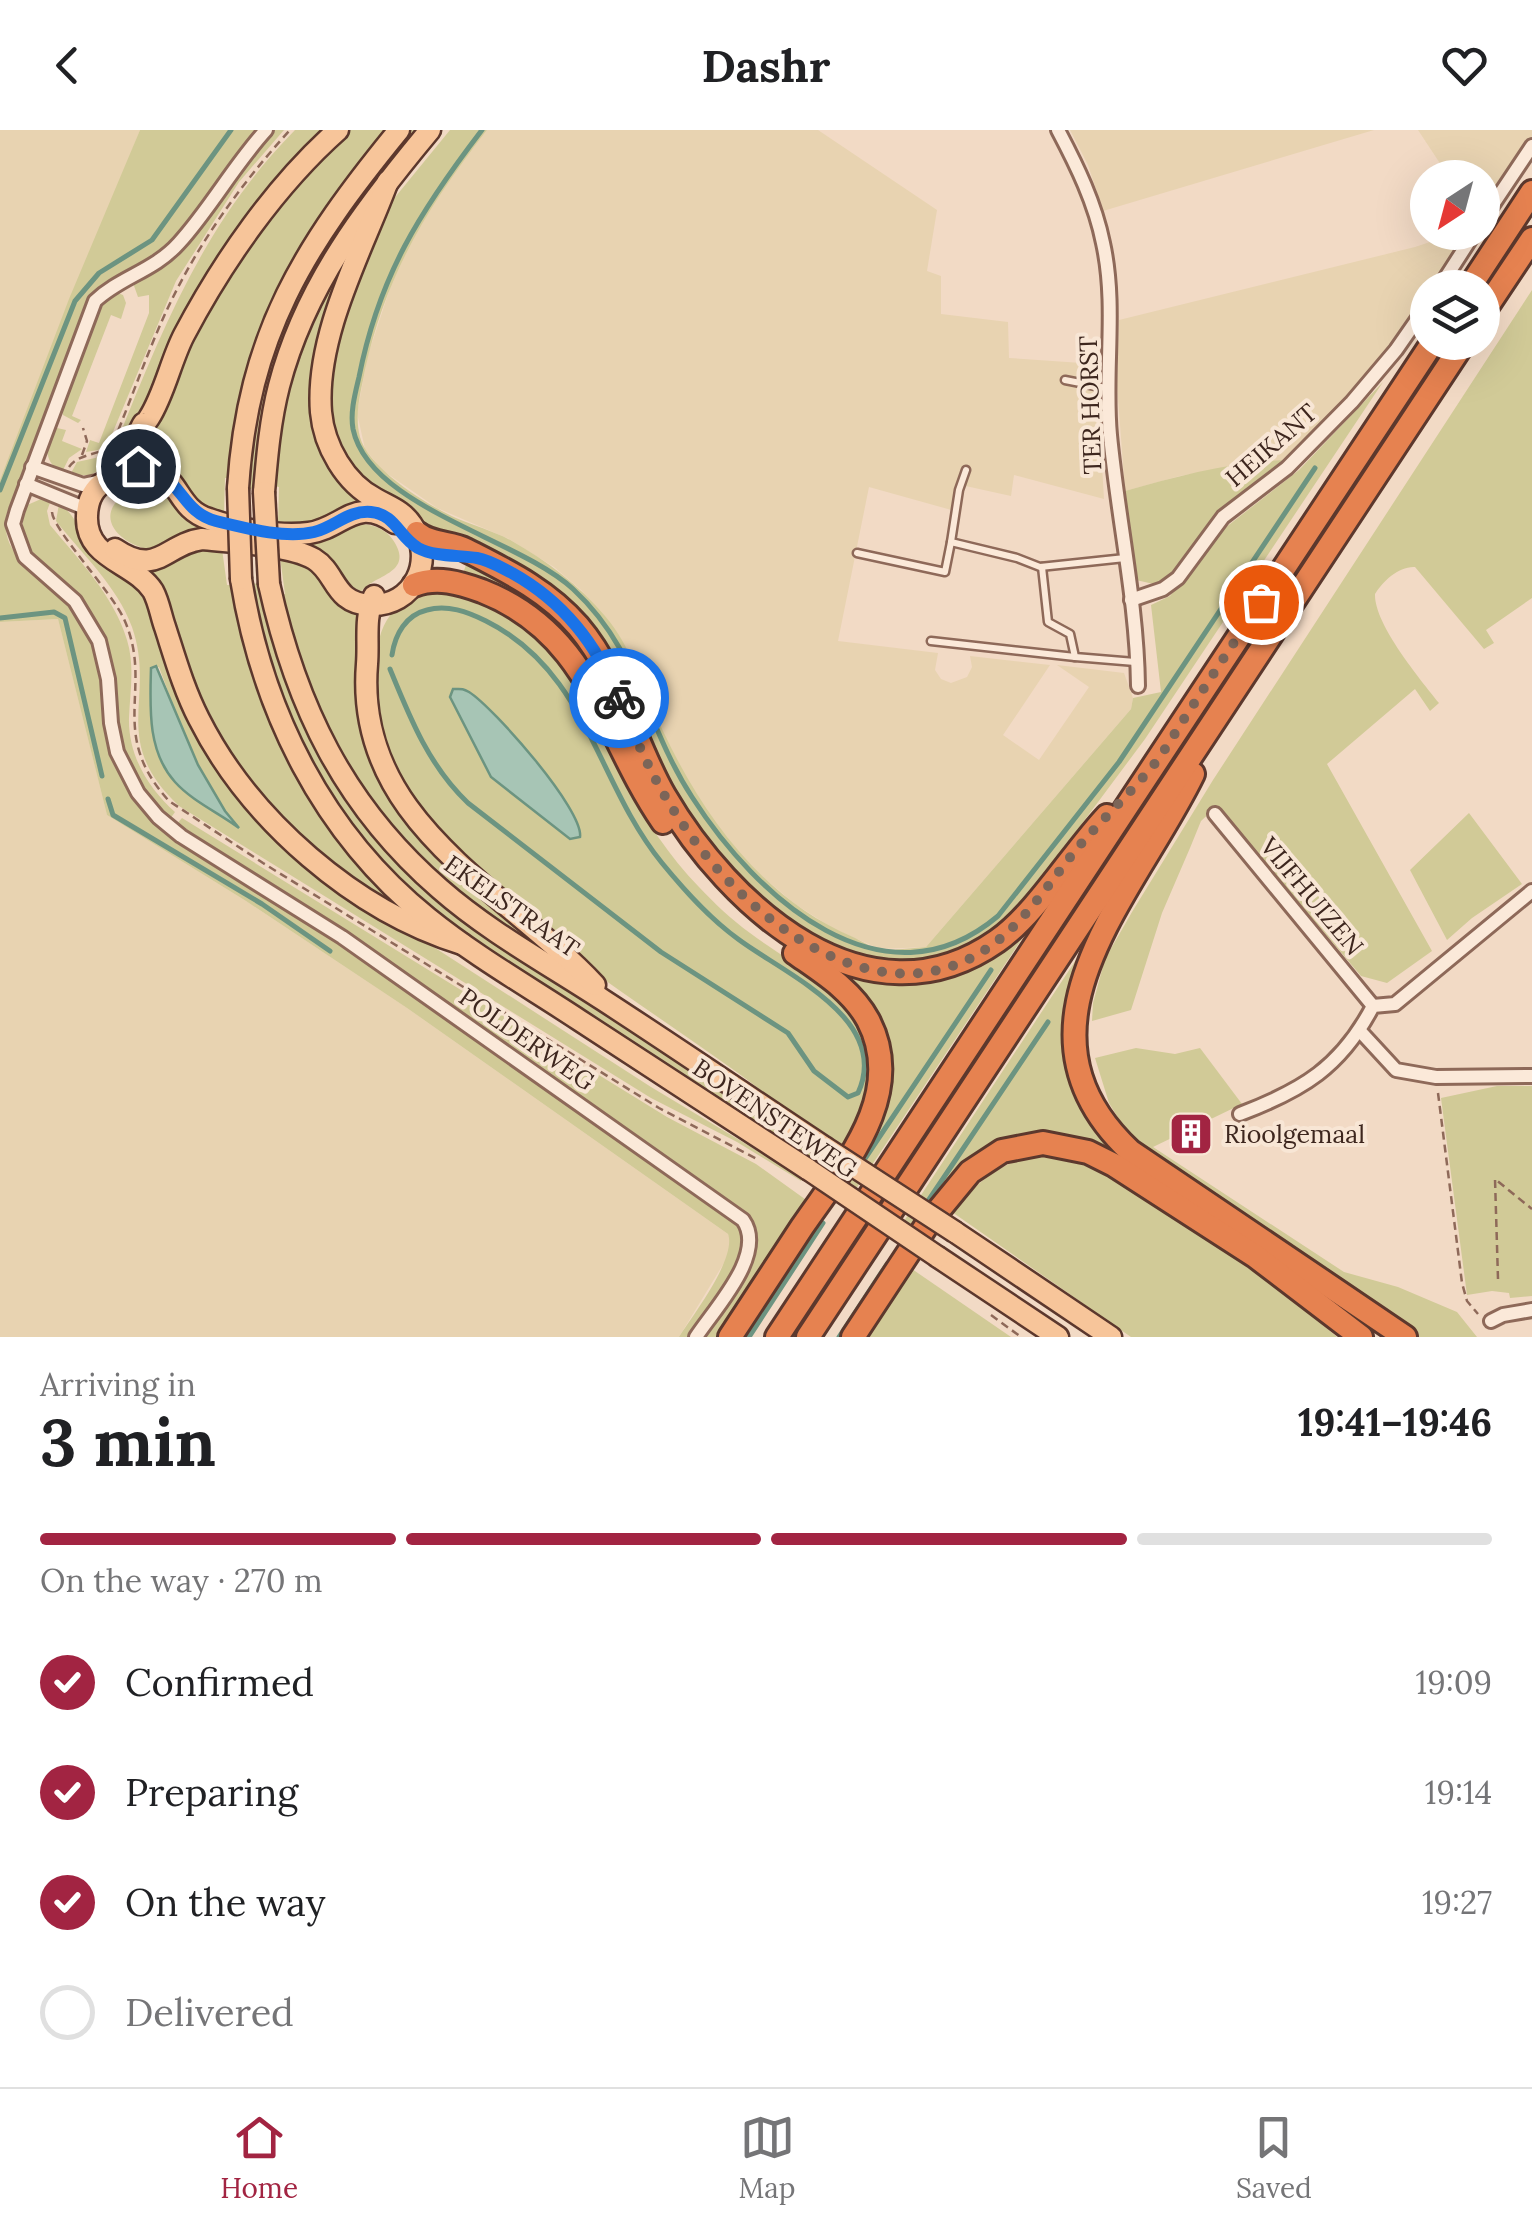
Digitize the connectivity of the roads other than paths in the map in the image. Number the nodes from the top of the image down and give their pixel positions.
1 (266, 130) edge
2 (338, 130) edge
3 (400, 130) edge
4 (430, 130) edge
5 (1058, 130) edge
6 (1532, 146) edge
7 (388, 180) junction
8 (1532, 192) edge
9 (1500, 195) edge
10 (1532, 239) edge
11 (1481, 270) edge
12 (1500, 287) edge
13 (1410, 330) edge
14 (1421, 360) edge
15 (1452, 360) edge
16 (1065, 380) dead end
17 (1108, 388) junction
18 (32, 467) junction
19 (130, 467) junction
20 (966, 470) dead end
21 (104, 480) junction
22 (26, 484) junction
23 (94, 514) junction
24 (415, 541) junction
25 (952, 542) junction
26 (857, 553) dead end
27 (1125, 558) junction
28 (1042, 567) junction
29 (414, 584) junction
30 (1131, 600) junction
31 (379, 604) junction
32 (931, 641) dead end
33 (1075, 657) junction
34 (1138, 663) junction
35 (1138, 686) dead end
36 (1229, 698) junction
37 (1153, 765) junction
38 (1215, 814) dead end
39 (1532, 892) edge
40 (462, 944) junction
41 (1374, 1006) junction
42 (617, 1009) junction
43 (1360, 1031) junction
44 (1532, 1076) edge
45 (1240, 1114) dead end
46 (1532, 1310) edge
47 (1490, 1323) road end
48 (696, 1337) edge
49 (730, 1337) edge
50 (777, 1337) edge
51 (808, 1337) edge
52 (853, 1337) edge
53 (1058, 1337) edge
54 (1111, 1337) edge
55 (1361, 1337) edge
56 (1405, 1337) edge

1 - 18 street, POLDERWEG
2 - 19 main road
3 - 40 main road, bridge
4 - 7 main road, EKELSTRAAT
5 - 17 street, TER HORST
6 - 9 street
7 - 24 main road
7 - 42 main road, EKELSTRAAT, bridge
8 - 11 highway
10 - 12 highway
13 - 30 street, HEIKANT
14 - 37 highway
15 - 36 highway
16 - 17 lane
17 - 27 street, TER HORST
18 - 21 street
18 - 22 street, POLDERWEG
19 - 21 main road
19 - 23 main road
19 - 24 main road
20 - 25 lane
21 - 23 main road
22 - 23 street
22 - 48 street, POLDERWEG
23 - 31 main road
23 - 40 main road
24 - 29 main road
24 - 31 main road
24 - 37 highway
25 - 26 lane
25 - 28 lane
27 - 28 lane
27 - 30 street, TER HORST
28 - 33 lane
29 - 31 main road
29 - 49 highway
30 - 34 street, TER HORST
31 - 42 main road
32 - 33 lane
33 - 34 lane
34 - 35 street, TER HORST
36 - 51 highway
36 - 56 highway
37 - 50 highway
38 - 41 street, VIJFHUIZEN
39 - 41 street
40 - 53 main road, BOVENSTEWEG, bridge
41 - 43 street
42 - 54 main road, BOVENSTEWEG, bridge
43 - 44 street
43 - 45 street
46 - 47 street
52 - 55 highway

